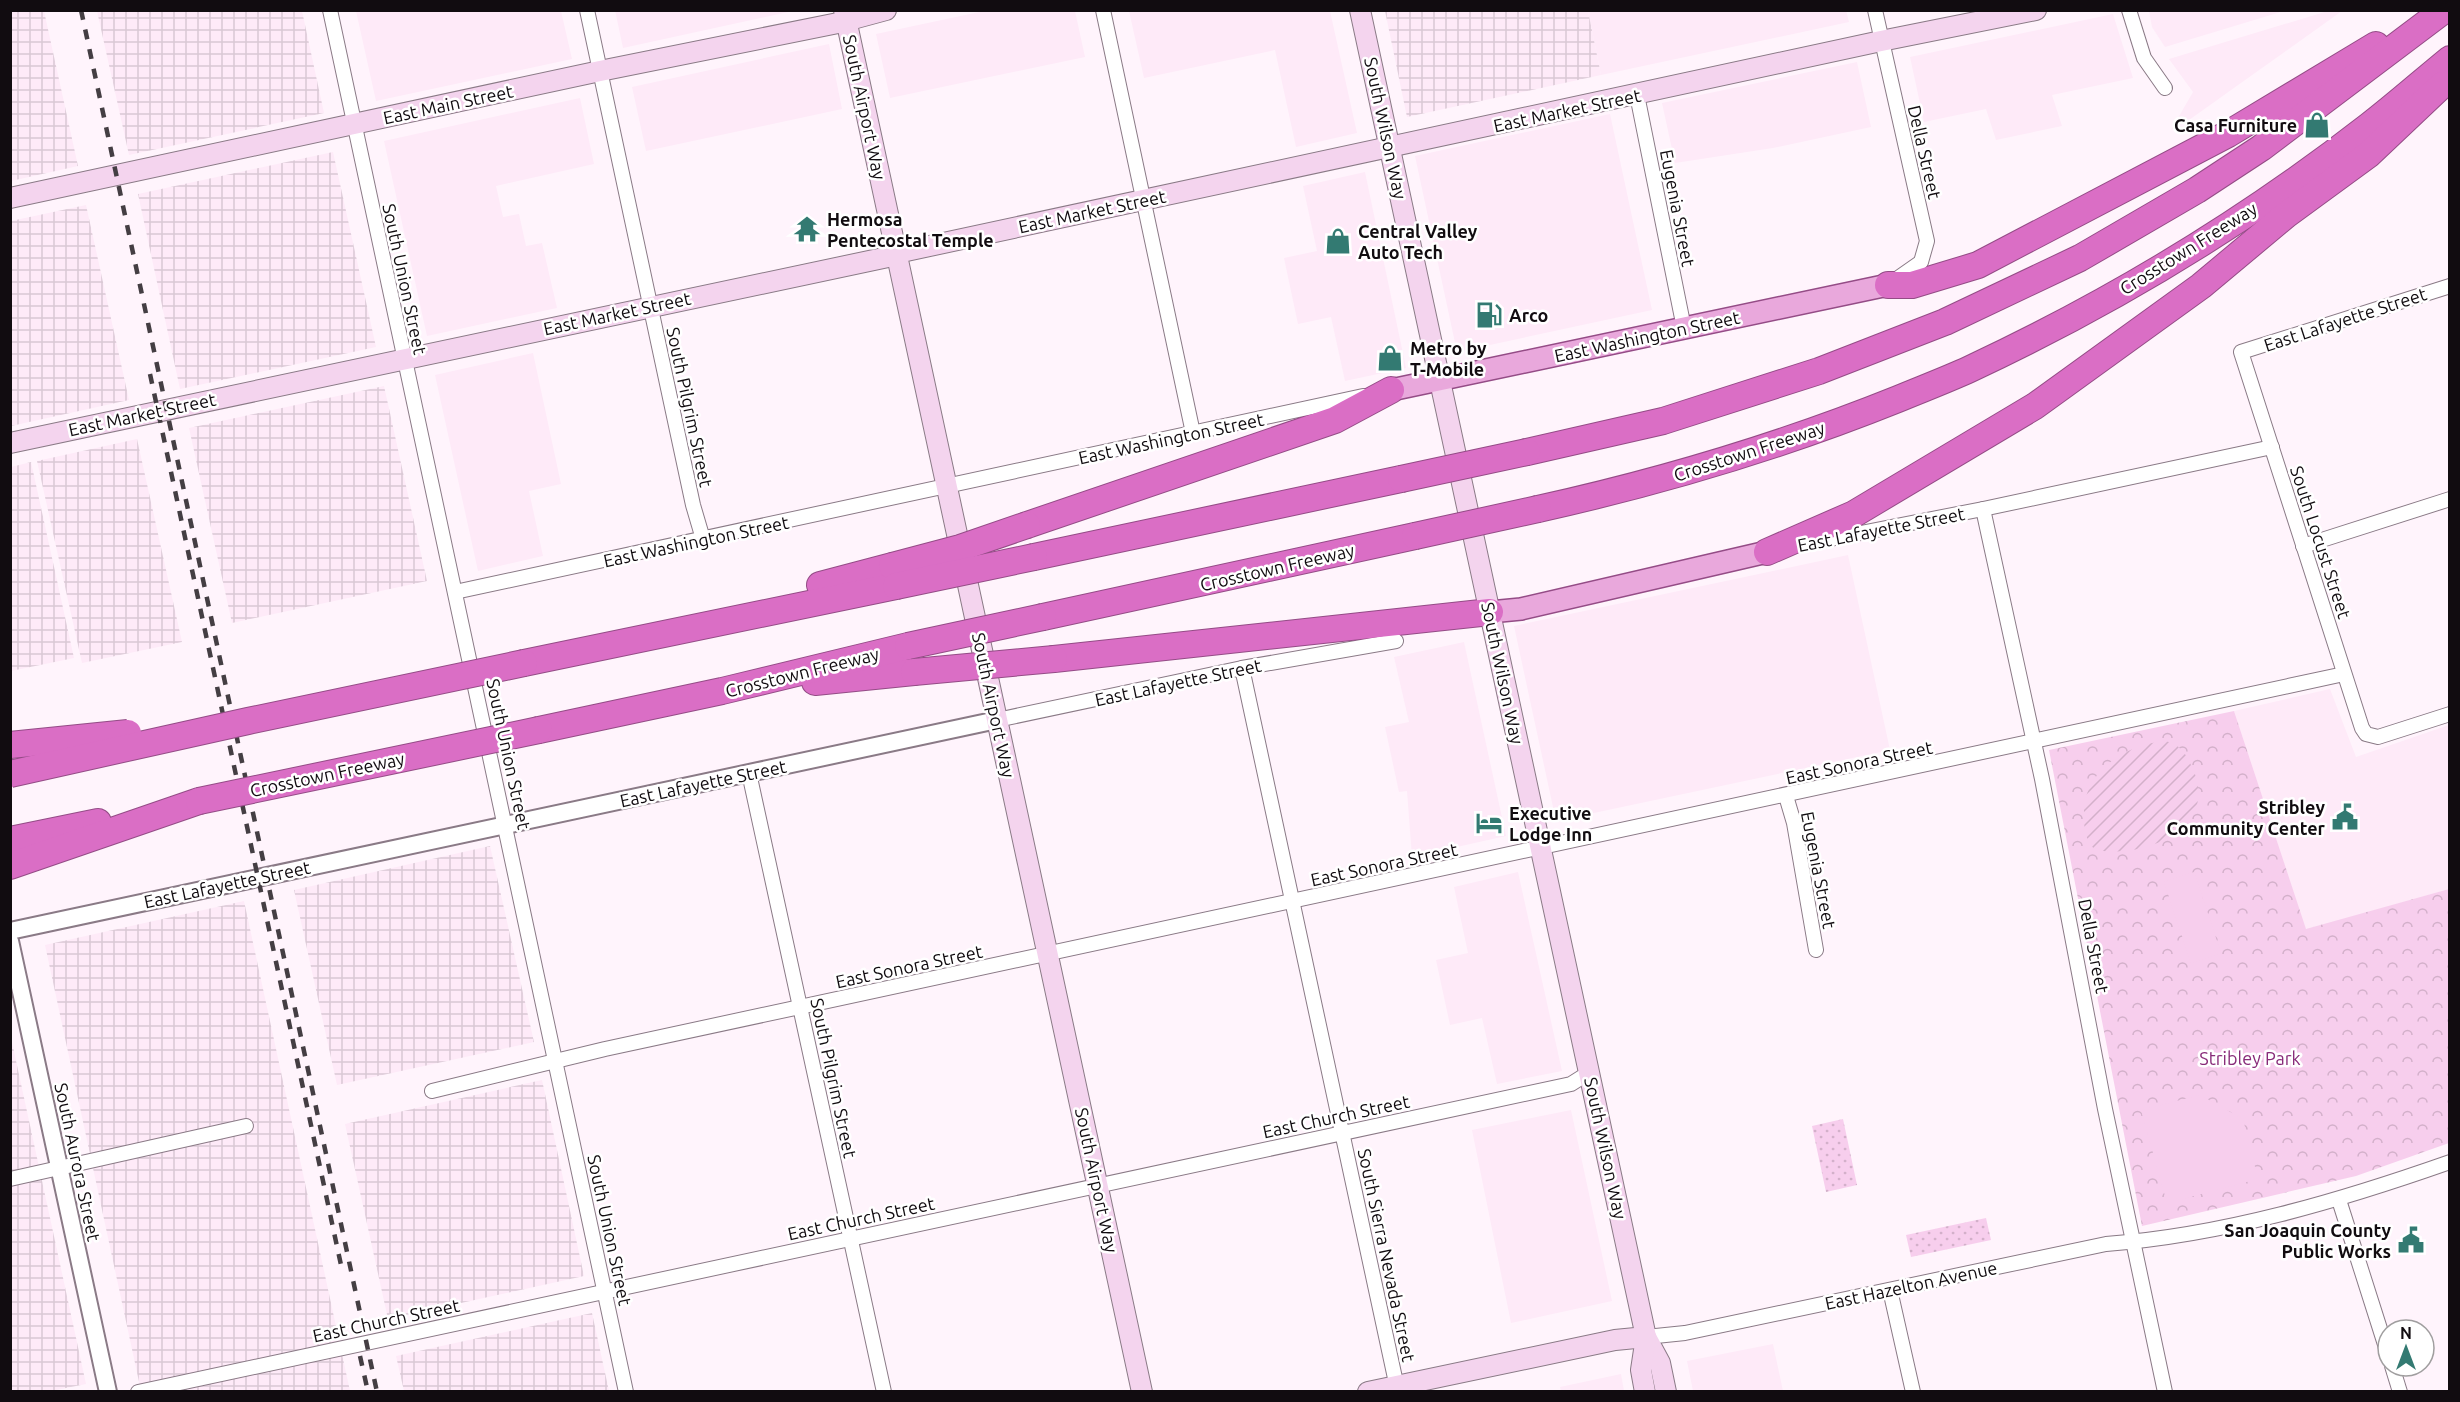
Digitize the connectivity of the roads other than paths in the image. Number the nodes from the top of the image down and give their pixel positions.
1 (330, 10) edge
2 (587, 10) edge
3 (886, 10) edge
4 (1103, 10) edge
5 (1360, 10) edge
6 (1875, 10) edge
7 (2129, 10) edge
8 (2444, 10) edge
9 (2035, 11) edge
10 (845, 15) edge
11 (2424, 26) junction
12 (1881, 41) junction
13 (2450, 59) edge
14 (600, 71) junction
15 (2450, 78) edge
16 (2165, 88) dead end
17 (1637, 95) junction
18 (354, 125) junction
19 (1390, 147) junction
20 (10, 198) edge
21 (1143, 200) junction
22 (897, 253) junction
23 (1888, 285) junction
24 (2450, 286) edge
25 (650, 306) junction
26 (1684, 328) junction
27 (2241, 352) joint
28 (404, 358) junction
29 (1440, 379) junction
30 (1391, 390) junction
31 (1193, 433) junction
32 (10, 443) edge
33 (2272, 447) junction
34 (947, 488) junction
35 (2450, 499) edge
36 (1983, 509) junction
37 (703, 539) junction
38 (2303, 546) junction
39 (1767, 552) junction
40 (894, 576) junction
41 (455, 592) junction
42 (1490, 612) junction
43 (1396, 641) dead end
44 (1242, 668) junction
45 (2344, 674) junction
46 (722, 691) junction
47 (2450, 714) edge
48 (997, 720) junction
49 (248, 721) junction
50 (2034, 743) junction
51 (10, 745) edge
52 (749, 773) junction
53 (10, 774) edge
54 (1786, 796) junction
55 (200, 801) junction
56 (506, 824) junction
57 (10, 840) edge
58 (1541, 849) junction
59 (10, 866) edge
60 (1293, 902) junction
61 (10, 931) edge
62 (10, 941) edge
63 (1816, 950) dead end
64 (1048, 954) junction
65 (801, 1007) junction
66 (555, 1060) junction
67 (1590, 1072) junction
68 (432, 1091) dead end
69 (246, 1126) dead end
70 (1342, 1133) junction
71 (2450, 1162) edge
72 (60, 1169) junction
73 (10, 1179) edge
74 (1098, 1185) junction
75 (2339, 1200) junction
76 (851, 1238) junction
77 (2132, 1242) junction
78 (1890, 1290) junction
79 (605, 1291) junction
80 (2377, 1318) edge
81 (1646, 1336) junction
82 (1397, 1389) edge
83 (108, 1392) edge
84 (138, 1392) edge
85 (626, 1392) edge
86 (884, 1392) edge
87 (1142, 1392) edge
88 (1368, 1392) edge
89 (1645, 1392) edge
90 (1666, 1392) edge
91 (1913, 1392) edge
92 (2165, 1392) edge

1 - 18 street, South Union Street
2 - 14 street, South Pilgrim Street
3 - 10 main road, East Main Street
4 - 21 street
5 - 19 main road, South Wilson Way
6 - 12 street, Della Street
7 - 16 street
8 - 11 highway
9 - 12 main road, East Market Street
10 - 14 main road, East Main Street
10 - 22 main road, South Airport Way
11 - 23 highway
11 - 40 highway, bridge
12 - 17 main road, East Market Street
12 - 23 street, Della Street
13 - 46 highway, Crosstown Freeway, bridge
14 - 18 main road, East Main Street
14 - 25 street, South Pilgrim Street
15 - 39 highway
17 - 19 main road, East Market Street
17 - 26 street, Eugenia Street
18 - 20 main road, East Main Street
18 - 28 street, South Union Street
19 - 21 main road, East Market Street
19 - 29 main road, South Wilson Way
21 - 22 main road, East Market Street
21 - 31 street
22 - 25 main road, East Market Street
22 - 34 main road, South Airport Way
23 - 26 main road, East Washington Street
24 - 27 street, East Lafayette Street
25 - 28 main road, East Market Street
25 - 37 street, South Pilgrim Street
26 - 29 main road, East Washington Street
27 - 33 street, South Locust Street
28 - 32 main road, East Market Street
28 - 41 street, South Union Street
29 - 30 main road, East Washington Street
29 - 42 main road, South Wilson Way
30 - 31 street, East Washington Street
30 - 40 highway, bridge
31 - 34 street, East Washington Street
33 - 36 street, East Lafayette Street
33 - 38 street, South Locust Street
34 - 37 street, East Washington Street
34 - 48 main road, South Airport Way
35 - 38 street
36 - 39 street, East Lafayette Street
36 - 50 street, Della Street
37 - 41 street, East Washington Street
38 - 45 street, South Locust Street
39 - 42 main road, East Lafayette Street
40 - 49 highway, bridge
41 - 56 street, South Union Street
42 - 46 highway, bridge
42 - 58 main road, South Wilson Way
43 - 44 street, East Lafayette Street
44 - 48 street, East Lafayette Street
44 - 60 street, South Sierra Nevada Street
45 - 47 street, South Locust Street
45 - 50 street, East Sonora Street
46 - 55 highway, Crosstown Freeway, bridge
48 - 52 street, East Lafayette Street
48 - 64 main road, South Airport Way
49 - 51 highway, bridge
49 - 53 highway, bridge
50 - 54 street, East Sonora Street
50 - 77 street, Della Street
52 - 56 street, East Lafayette Street
52 - 65 street, South Pilgrim Street
54 - 58 street, East Sonora Street
54 - 63 street, Eugenia Street
55 - 57 highway, Crosstown Freeway
55 - 59 highway
56 - 61 street, East Lafayette Street
56 - 66 street, South Union Street
58 - 60 street, East Sonora Street
58 - 67 main road, South Wilson Way
60 - 64 street, East Sonora Street
60 - 70 street, South Sierra Nevada Street
62 - 72 street, South Aurora Street
64 - 65 street, East Sonora Street
64 - 74 main road, South Airport Way
65 - 66 street, East Sonora Street
65 - 76 street, South Pilgrim Street
66 - 68 street, East Sonora Street
66 - 79 street, South Union Street
67 - 70 street, East Church Street
67 - 81 main road, South Wilson Way
69 - 72 street
70 - 74 street, East Church Street
70 - 82 street, South Sierra Nevada Street
71 - 75 street, East Hazelton Avenue
72 - 73 street
72 - 83 street, South Aurora Street
74 - 76 street, East Church Street
74 - 87 main road, South Airport Way
75 - 77 street, East Hazelton Avenue
75 - 80 street
76 - 79 street, East Church Street
76 - 86 street, South Pilgrim Street
77 - 78 street, East Hazelton Avenue
77 - 92 street, Della Street
78 - 81 street, East Hazelton Avenue
78 - 91 street
79 - 84 street, East Church Street
79 - 85 street, South Union Street
81 - 82 main road, East Hazelton Avenue
81 - 89 main road, South Wilson Way
81 - 90 main road, South Wilson Way
82 - 88 main road, East Hazelton Avenue

